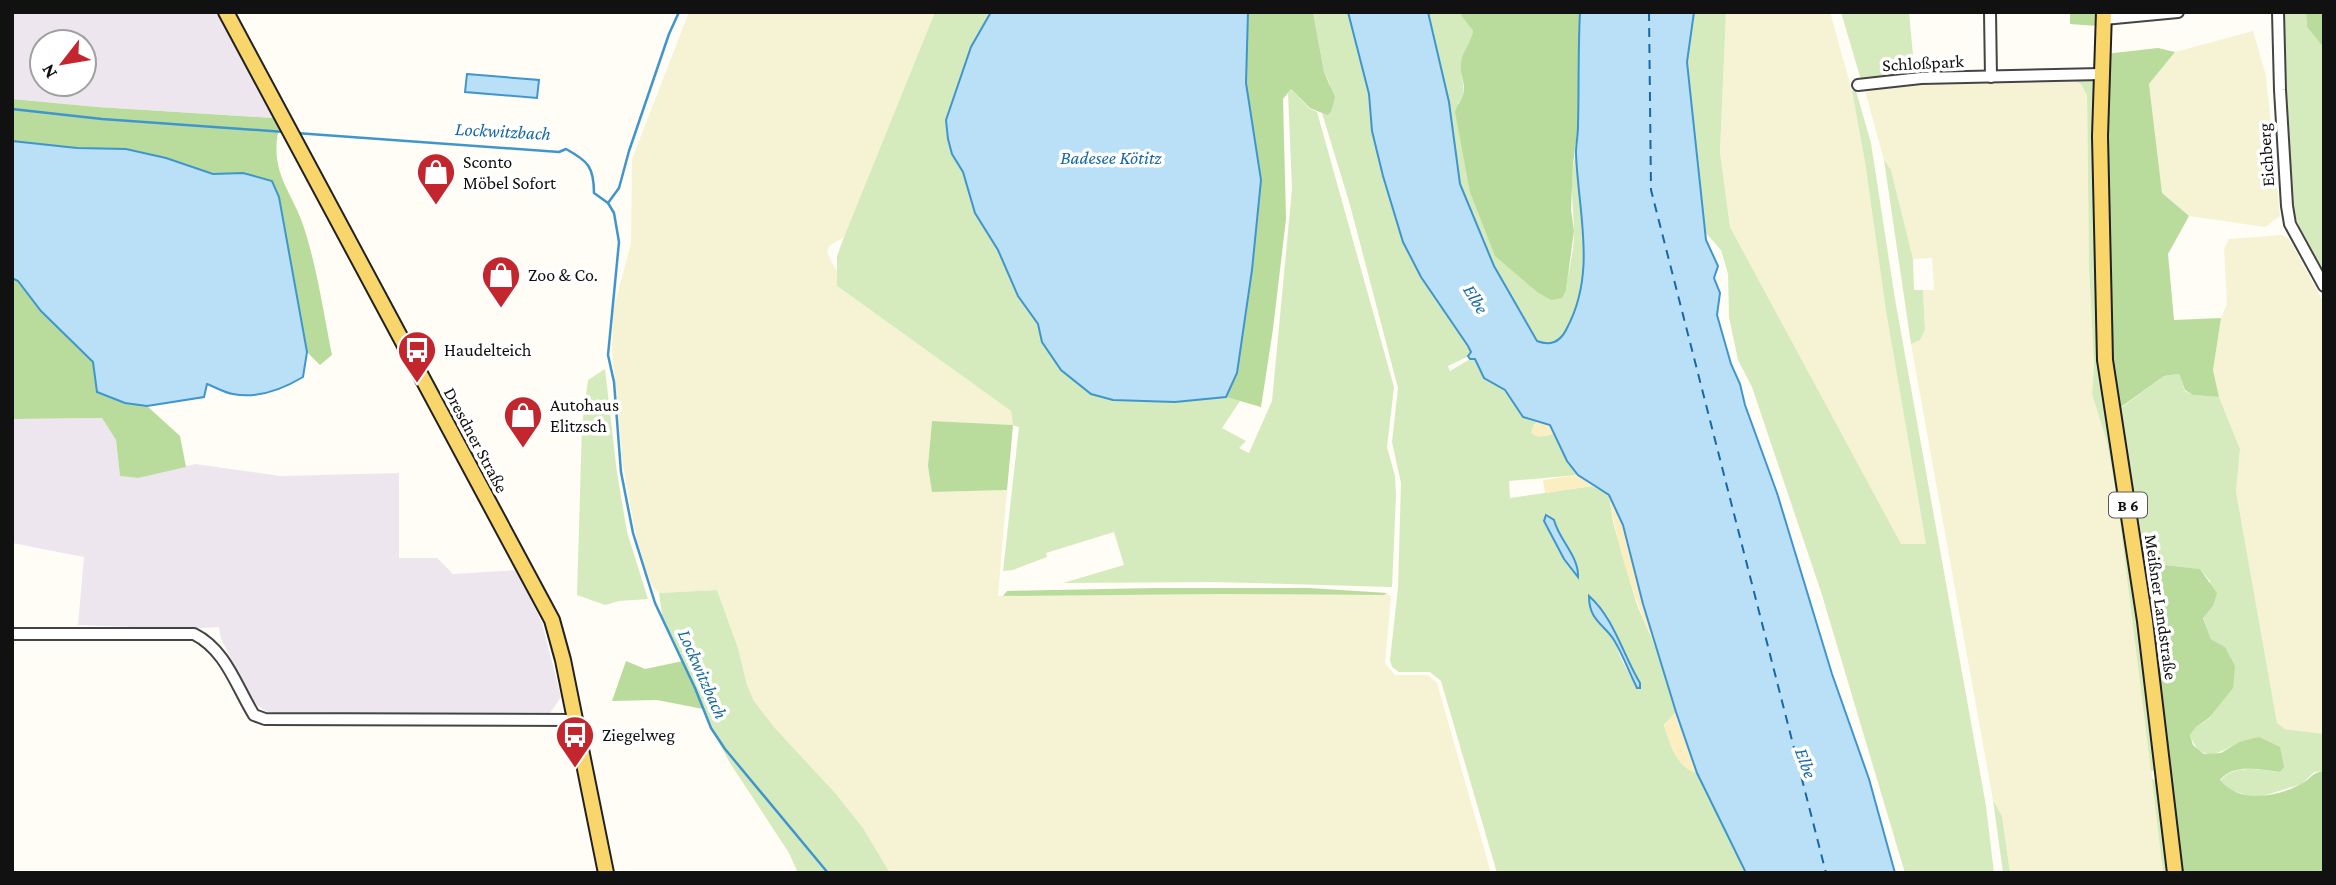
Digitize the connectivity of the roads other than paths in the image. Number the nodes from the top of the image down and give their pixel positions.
1 (226, 12) edge
2 (1990, 12) edge
3 (2178, 12) edge
4 (2278, 12) edge
5 (2104, 15) edge
6 (2101, 74) junction
7 (1991, 77) junction
8 (1858, 85) dead end
9 (2324, 286) edge
10 (12, 634) edge
11 (576, 720) junction
12 (606, 873) edge
13 (2175, 873) edge

1 - 11 main road, Dresdner Straße
2 - 7 street
3 - 5 street
4 - 9 street, Eichberg
5 - 6 main road, B 6
6 - 7 street, Schloßpark
6 - 13 main road, Meißner Landstraße / B 6
7 - 8 street, Schloßpark
10 - 11 street
11 - 12 main road, Dresdner Straße

